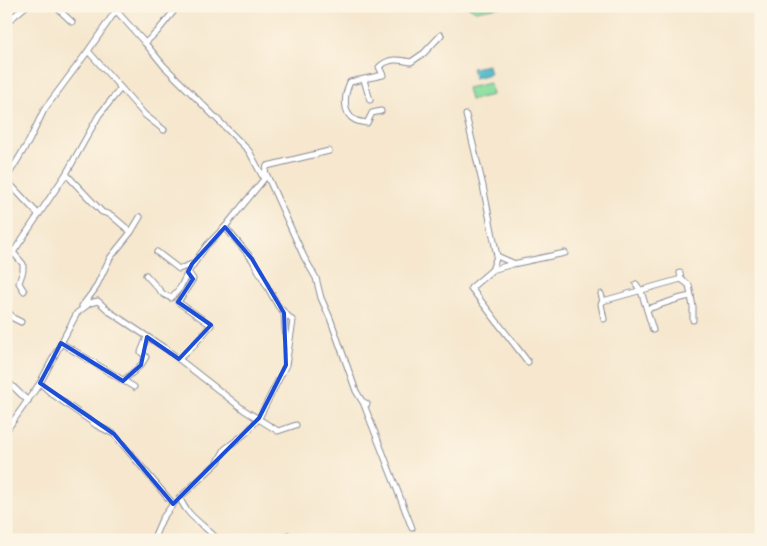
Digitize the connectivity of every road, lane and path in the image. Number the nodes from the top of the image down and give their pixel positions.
1 (26, 6) edge
2 (55, 6) edge
3 (178, 6) edge
4 (116, 7) edge
5 (72, 22) dead end
6 (6, 23) edge
7 (441, 34) dead end
8 (146, 43) junction
9 (88, 51) junction
10 (364, 80) junction
11 (121, 88) junction
12 (370, 100) dead end
13 (381, 111) dead end
14 (466, 115) dead end
15 (164, 130) dead end
16 (329, 151) dead end
17 (66, 174) junction
18 (7, 178) edge
19 (38, 214) junction
20 (140, 217) dead end
21 (226, 227) junction
22 (131, 232) junction
23 (6, 244) edge
24 (13, 252) junction
25 (157, 252) dead end
26 (565, 253) dead end
27 (498, 256) junction
28 (6, 263) edge
29 (192, 264) junction
30 (513, 264) junction
31 (492, 270) junction
32 (188, 272) junction
33 (680, 273) dead end
34 (146, 275) dead end
35 (681, 279) junction
36 (636, 284) dead end
37 (24, 291) dead end
38 (641, 291) junction
39 (601, 294) dead end
40 (691, 296) junction
41 (603, 301) junction
42 (6, 309) edge
43 (647, 309) junction
44 (77, 313) junction
45 (284, 313) junction
46 (604, 320) dead end
47 (693, 320) dead end
48 (21, 322) dead end
49 (653, 330) dead end
50 (147, 337) junction
51 (61, 342) junction
52 (288, 348) junction
53 (179, 359) junction
54 (528, 362) dead end
55 (6, 380) edge
56 (123, 381) junction
57 (40, 383) junction
58 (134, 387) dead end
59 (28, 401) junction
60 (258, 418) junction
61 (296, 425) dead end
62 (6, 431) edge
63 (180, 498) junction
64 (173, 504) junction
65 (412, 528) dead end
66 (153, 540) edge
67 (218, 540) edge

1 - 6 street
2 - 5 street
3 - 8 street
4 - 8 street
4 - 9 street
7 - 10 street
8 - 21 street
9 - 11 street
9 - 18 street
10 - 12 street
10 - 13 street
11 - 15 street
11 - 17 street
14 - 27 street
16 - 65 street
17 - 19 street
17 - 22 street
18 - 19 street
19 - 24 street
20 - 22 street
21 - 29 street
21 - 45 street
22 - 44 street
23 - 24 street
24 - 28 street
24 - 37 street
25 - 29 street
26 - 30 street
27 - 30 street
27 - 31 street
29 - 32 street
30 - 31 street
31 - 54 street
32 - 34 street
32 - 53 street
33 - 35 street
35 - 38 street
35 - 40 street
36 - 38 street
38 - 41 street
38 - 43 street
39 - 41 street
40 - 43 street
40 - 47 street
41 - 46 street
42 - 48 street
43 - 49 street
44 - 50 street
44 - 51 street
45 - 52 street
45 - 52 street
50 - 53 street
50 - 56 street
51 - 56 street
51 - 57 street
52 - 60 street
53 - 60 street
55 - 59 street
56 - 58 street
57 - 59 street
57 - 64 street
59 - 62 street
60 - 61 street
60 - 63 street
63 - 64 street
63 - 67 street
64 - 66 street

